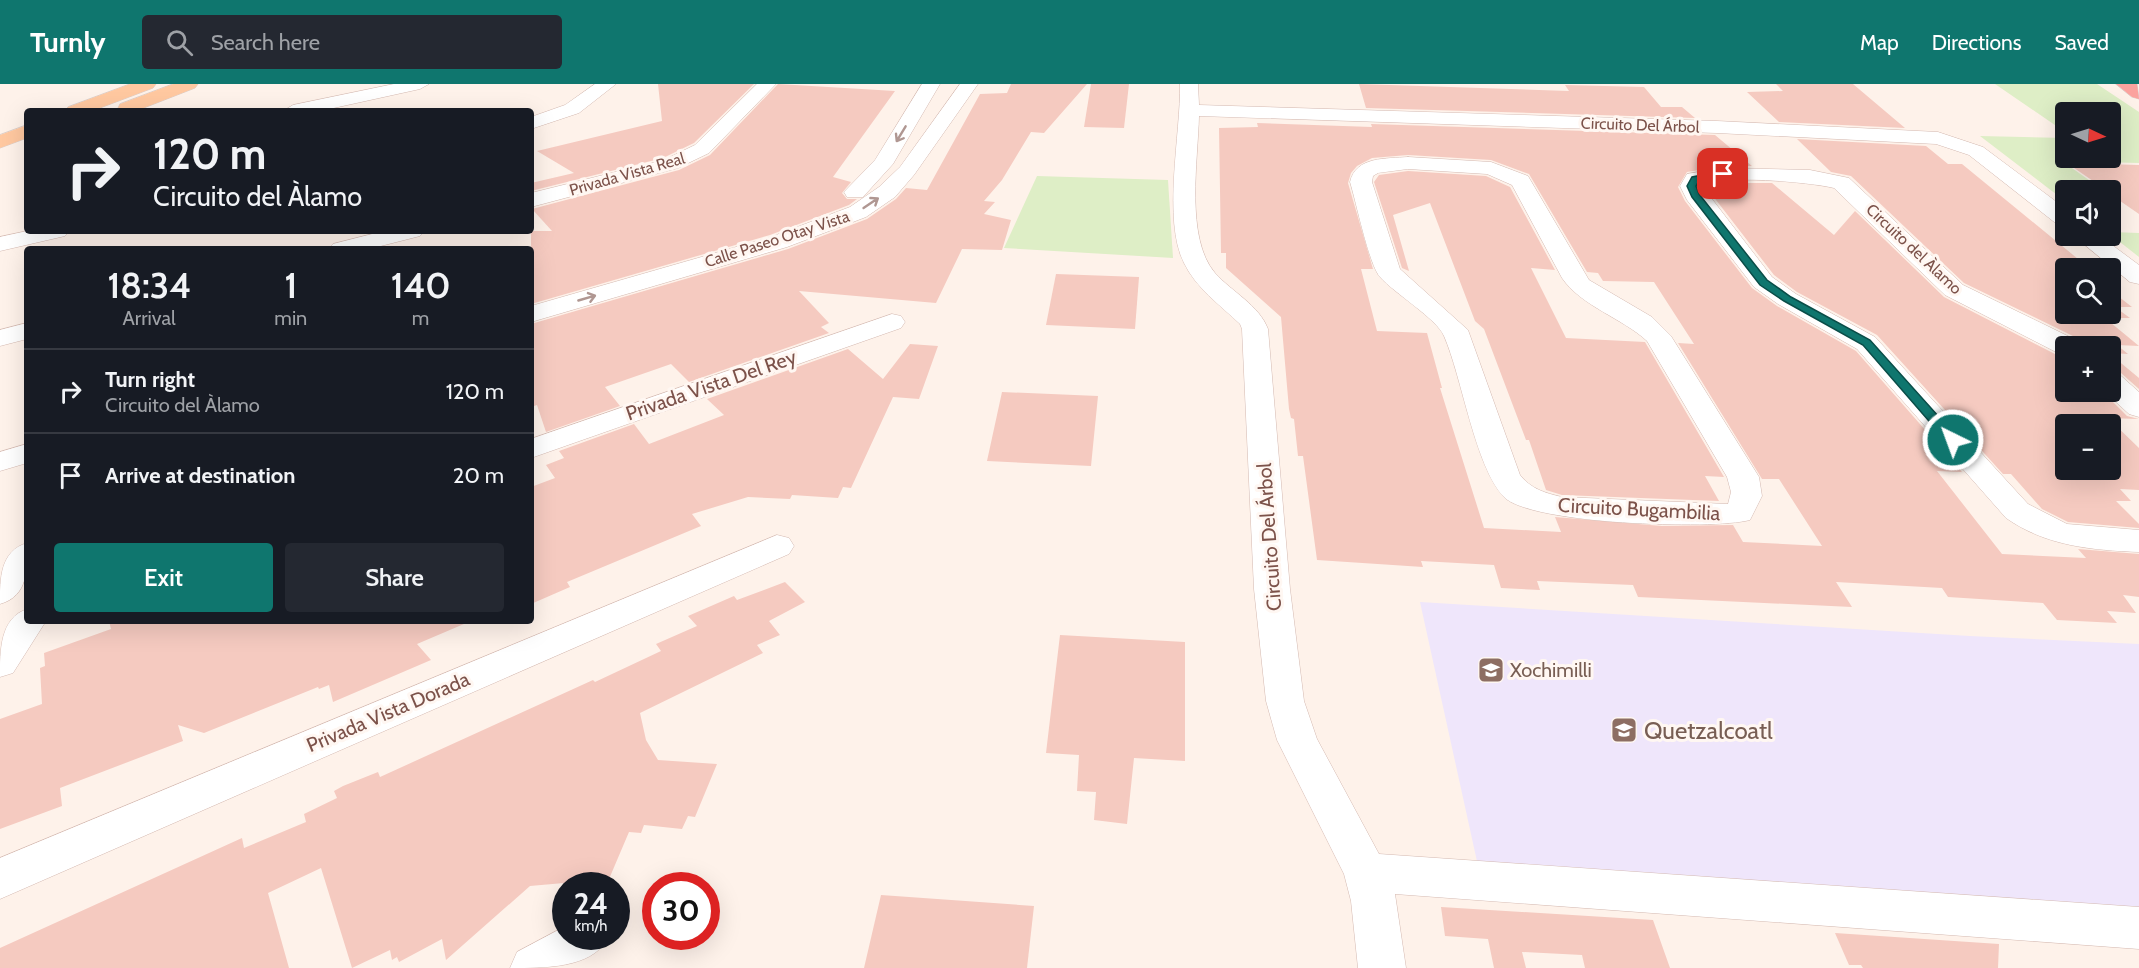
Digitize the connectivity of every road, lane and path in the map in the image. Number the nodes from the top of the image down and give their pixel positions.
1 (147, 84) edge
2 (189, 84) edge
3 (420, 84) edge
4 (607, 84) edge
5 (767, 84) edge
6 (2125, 84) edge
7 (931, 85) edge
8 (967, 86) edge
9 (2139, 93) edge
10 (1189, 97) edge
11 (299, 106) edge
12 (83, 108) edge
13 (128, 108) edge
14 (534, 122) edge
15 (1717, 127) junction
16 (24, 132) edge
17 (1428, 141) junction
18 (0, 142) edge
19 (24, 151) edge
20 (0, 161) edge
21 (1758, 175) junction
22 (534, 199) edge
23 (2055, 211) edge
24 (44, 234) edge
25 (772, 235) junction
26 (407, 236) edge
27 (0, 244) edge
28 (356, 246) edge
29 (2099, 246) edge
30 (2139, 277) edge
31 (534, 294) edge
32 (534, 313) edge
33 (892, 322) dead end
34 (24, 332) edge
35 (0, 338) edge
36 (2055, 340) edge
37 (2121, 391) edge
38 (2139, 408) edge
39 (534, 448) edge
40 (24, 454) edge
41 (0, 462) edge
42 (2139, 541) edge
43 (777, 546) dead end
44 (24, 558) edge
45 (0, 592) edge
46 (23, 627) edge
47 (0, 663) edge
48 (1366, 872) junction
49 (0, 879) edge
50 (2139, 928) edge
51 (566, 950) edge
52 (534, 968) edge
53 (1382, 968) edge

1 - 12 main road
2 - 13 main road
3 - 11 street
4 - 14 street
5 - 22 street, Privada Vista Real
6 - 9 highway
7 - 8 street
7 -> 25 street, Calle Paseo Otay Vista
25 -> 8 street, Calle Paseo Otay Vista
10 - 17 street, Circuito Del Árbol
10 - 48 street, Circuito Del Árbol
15 - 17 street, Circuito Del Árbol
15 - 21 street
15 - 23 street, Circuito Del Árbol
16 - 18 main road
17 - 17 street, Circuito Bugambilia
19 - 20 main road
21 - 36 street, Circuito del Àlamo
21 - 42 street, Circuito del Àlamo
24 - 27 street
25 - 31 street, Calle Paseo Otay Vista
32 -> 25 street, Calle Paseo Otay Vista
26 - 28 street
29 - 30 street
33 - 39 street, Privada Vista Del Rey
34 - 35 street
37 - 38 street
40 - 41 street
43 - 49 street, Privada Vista Dorada
44 - 45 street
46 - 47 street
48 - 50 street
48 - 53 street, Circuito Del Árbol
51 - 52 street

